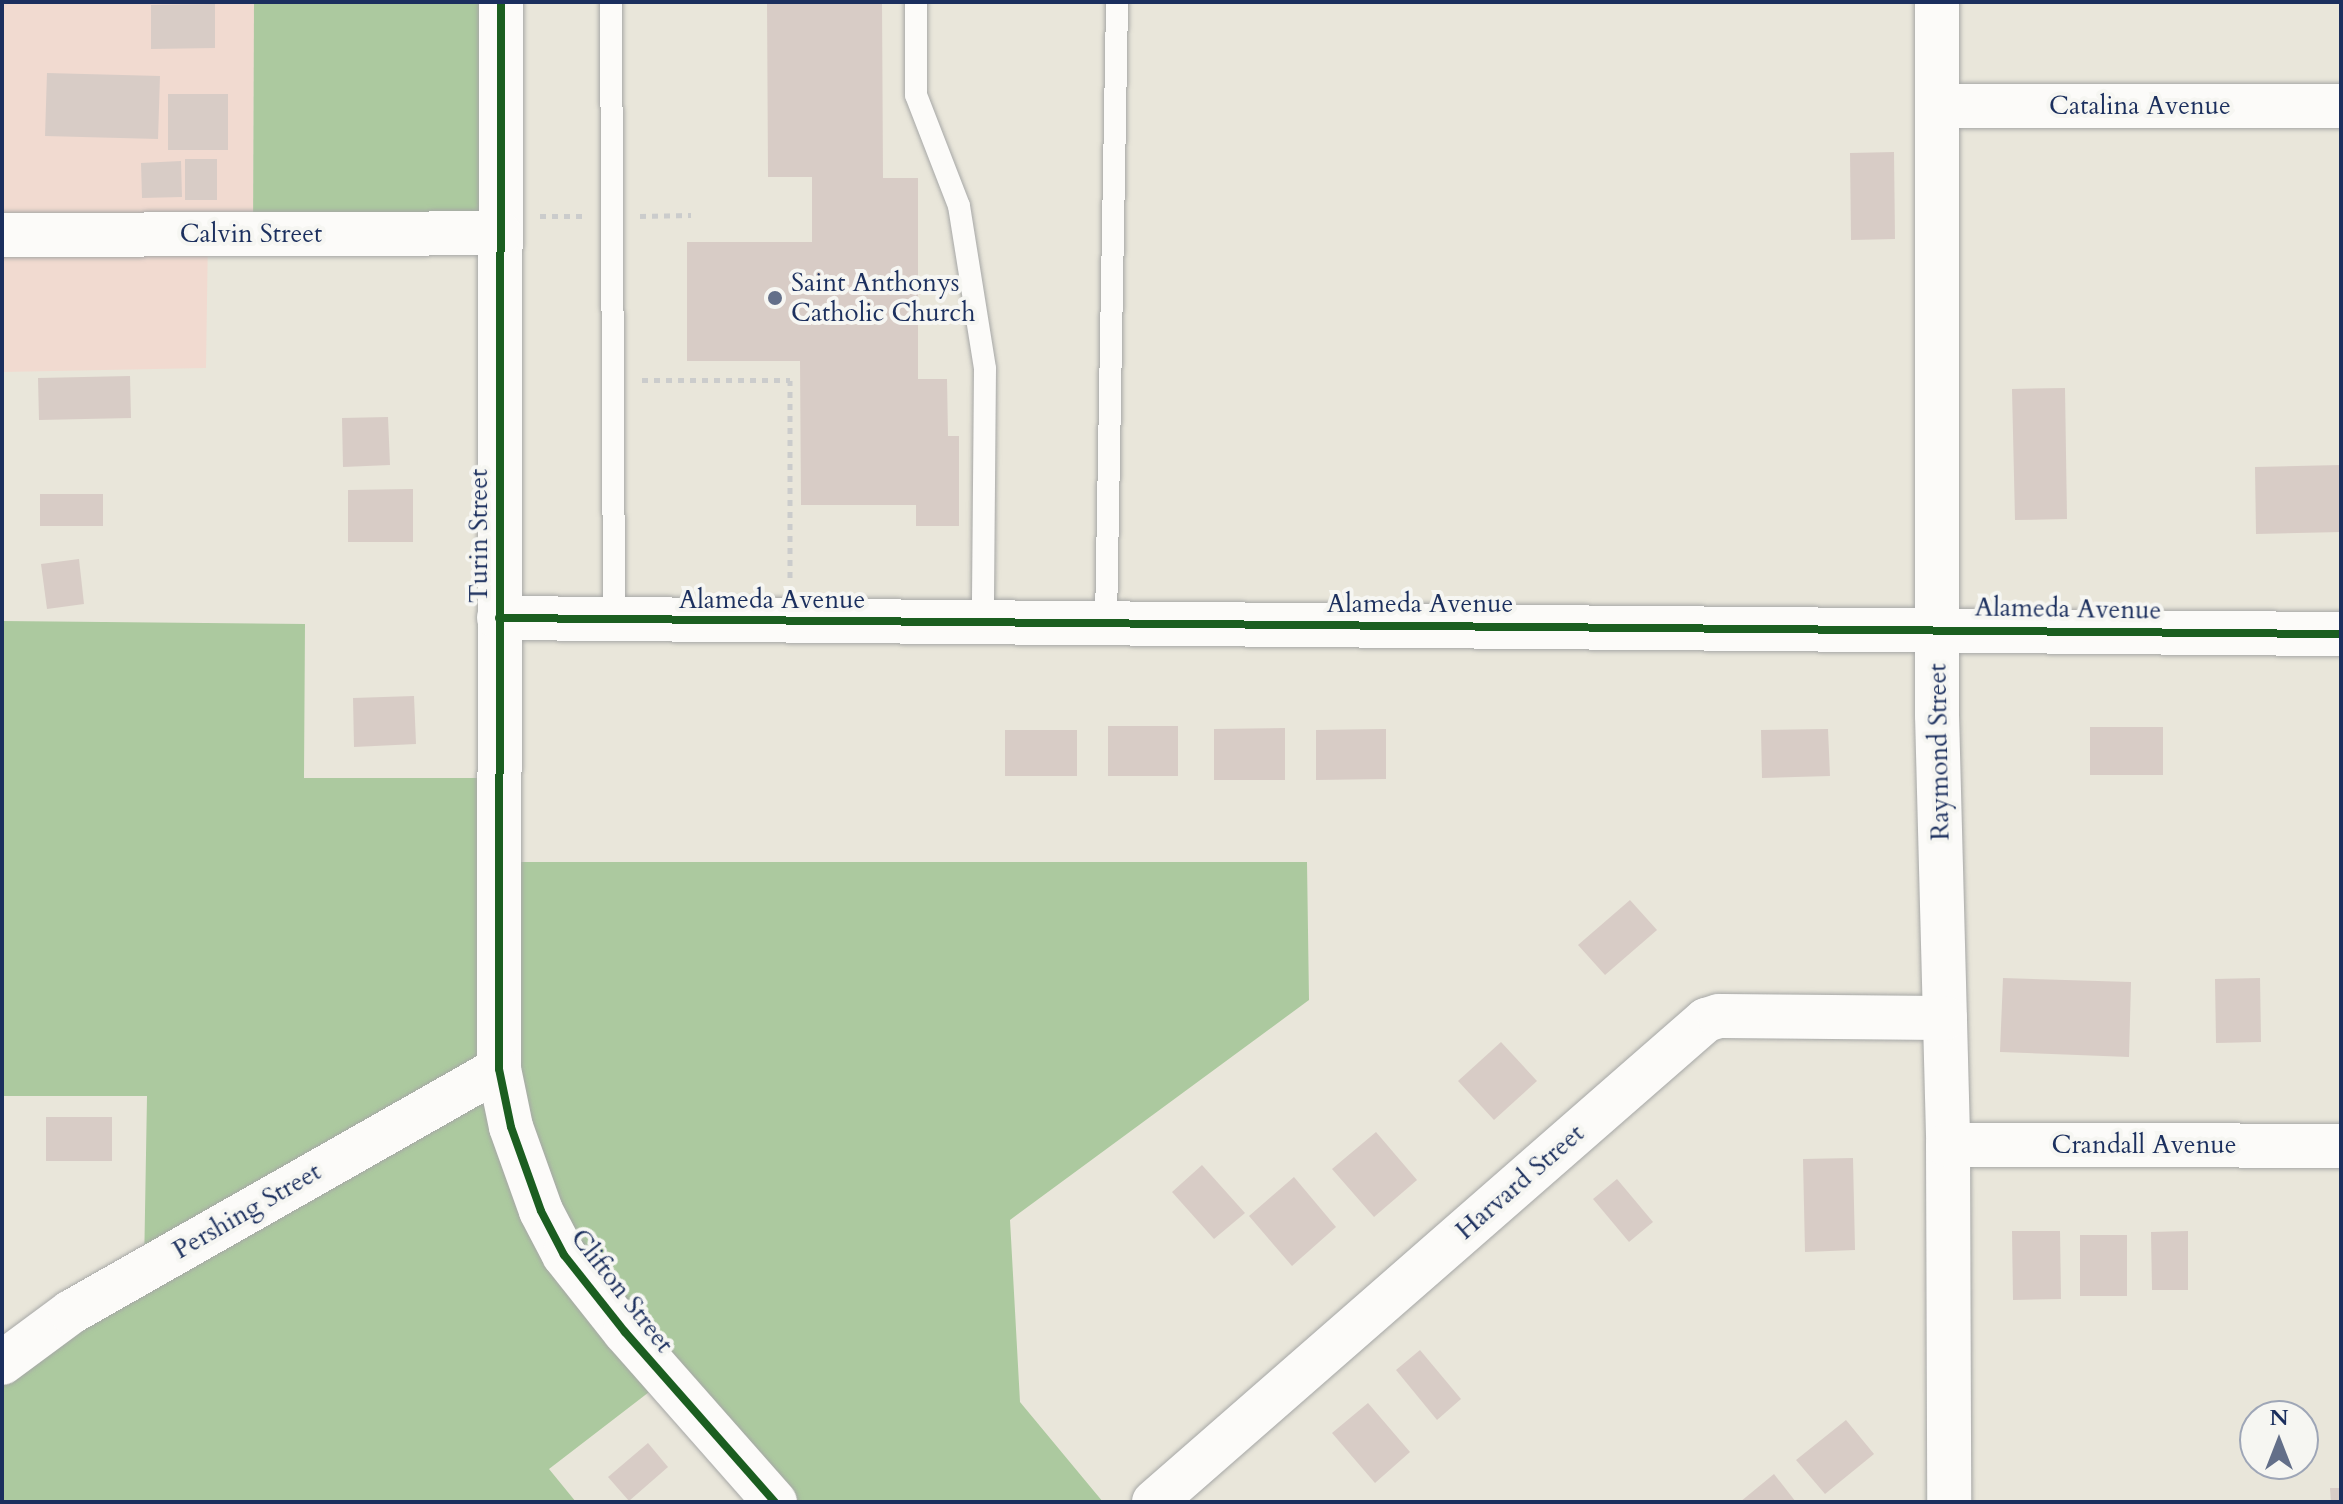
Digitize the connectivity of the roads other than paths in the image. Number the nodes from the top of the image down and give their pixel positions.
1 (501, 2) edge
2 (611, 2) edge
3 (916, 2) edge
4 (1117, 2) edge
5 (1937, 2) edge
6 (1938, 106) junction
7 (2341, 106) edge
8 (500, 233) junction
9 (2, 235) edge
10 (499, 618) junction
11 (614, 619) junction
12 (983, 621) junction
13 (1106, 622) junction
14 (1938, 626) junction
15 (2341, 634) edge
16 (1945, 1018) junction
17 (499, 1069) junction
18 (1948, 1145) junction
19 (2341, 1146) edge
20 (3, 1357) edge
21 (1947, 1501) edge
22 (775, 1502) edge
23 (1154, 1502) edge

1 - 8 street, Turin Street
2 - 11 lane
3 - 12 lane
4 - 13 lane
5 - 6 street, Raymond Street
6 - 7 street, Catalina Avenue
6 - 14 street, Raymond Street
8 - 9 street, Calvin Street
8 - 10 street, Turin Street
10 - 11 street, Alameda Avenue
10 - 17 street, Turin Street
11 - 12 street, Alameda Avenue
12 - 13 street, Alameda Avenue
13 - 14 street, Alameda Avenue
14 - 15 street, Alameda Avenue
14 - 16 street, Raymond Street
16 - 18 street, Raymond Street
16 - 23 street, Harvard Street
17 - 20 street, Pershing Street
17 - 22 street, Clifton Street
18 - 19 street, Crandall Avenue
18 - 21 street, Raymond Street

